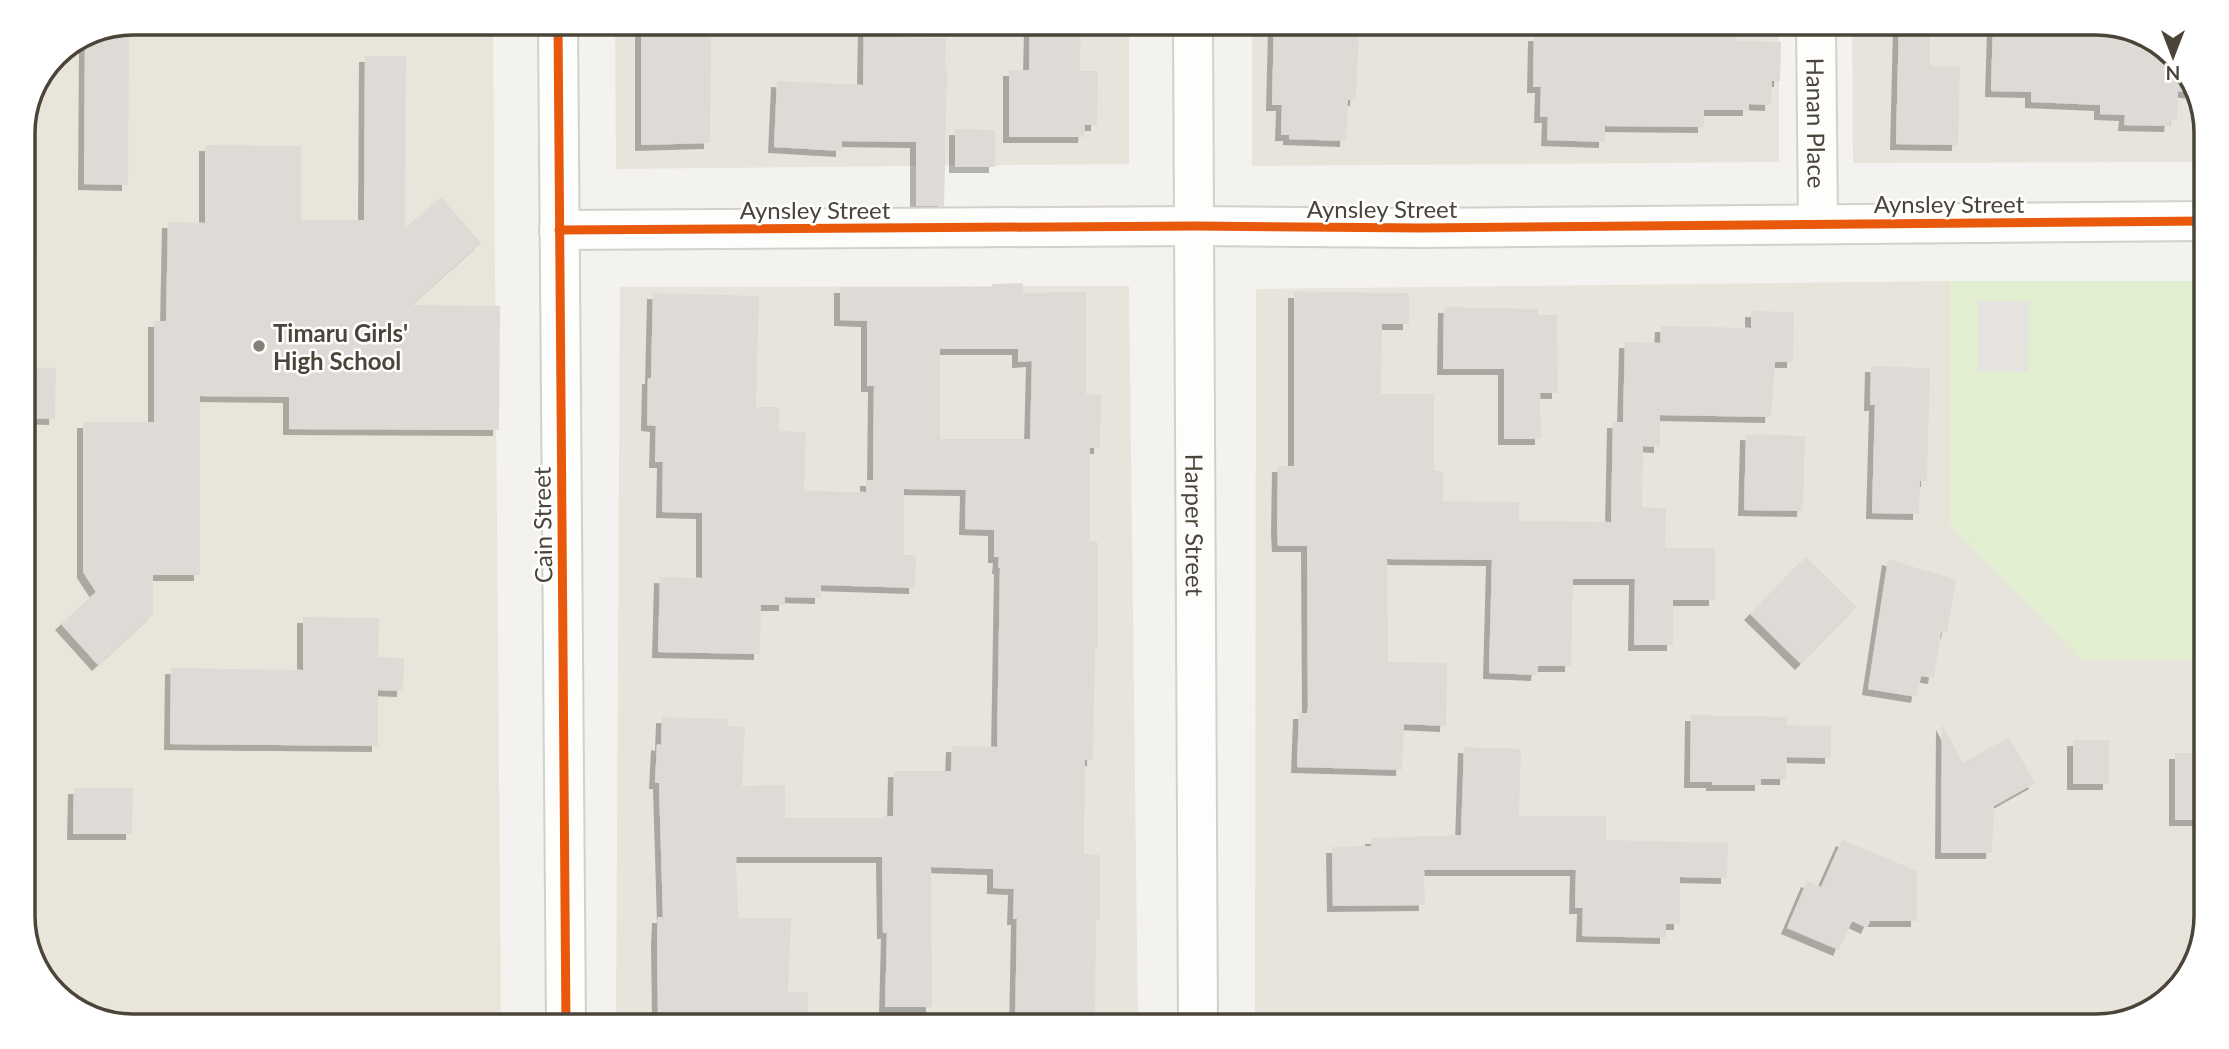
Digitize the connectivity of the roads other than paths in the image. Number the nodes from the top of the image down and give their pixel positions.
1 (558, 35) edge
2 (1193, 35) edge
3 (1816, 35) edge
4 (2194, 221) edge
5 (1818, 224) junction
6 (1195, 226) junction
7 (558, 230) junction
8 (566, 1014) edge
9 (1198, 1014) edge

1 - 7 street, Cain Street
2 - 6 street, Harper Street
3 - 5 street, Hanan Place
4 - 5 street, Aynsley Street
5 - 6 street, Aynsley Street
6 - 7 street, Aynsley Street
6 - 9 street, Harper Street
7 - 8 street, Cain Street

